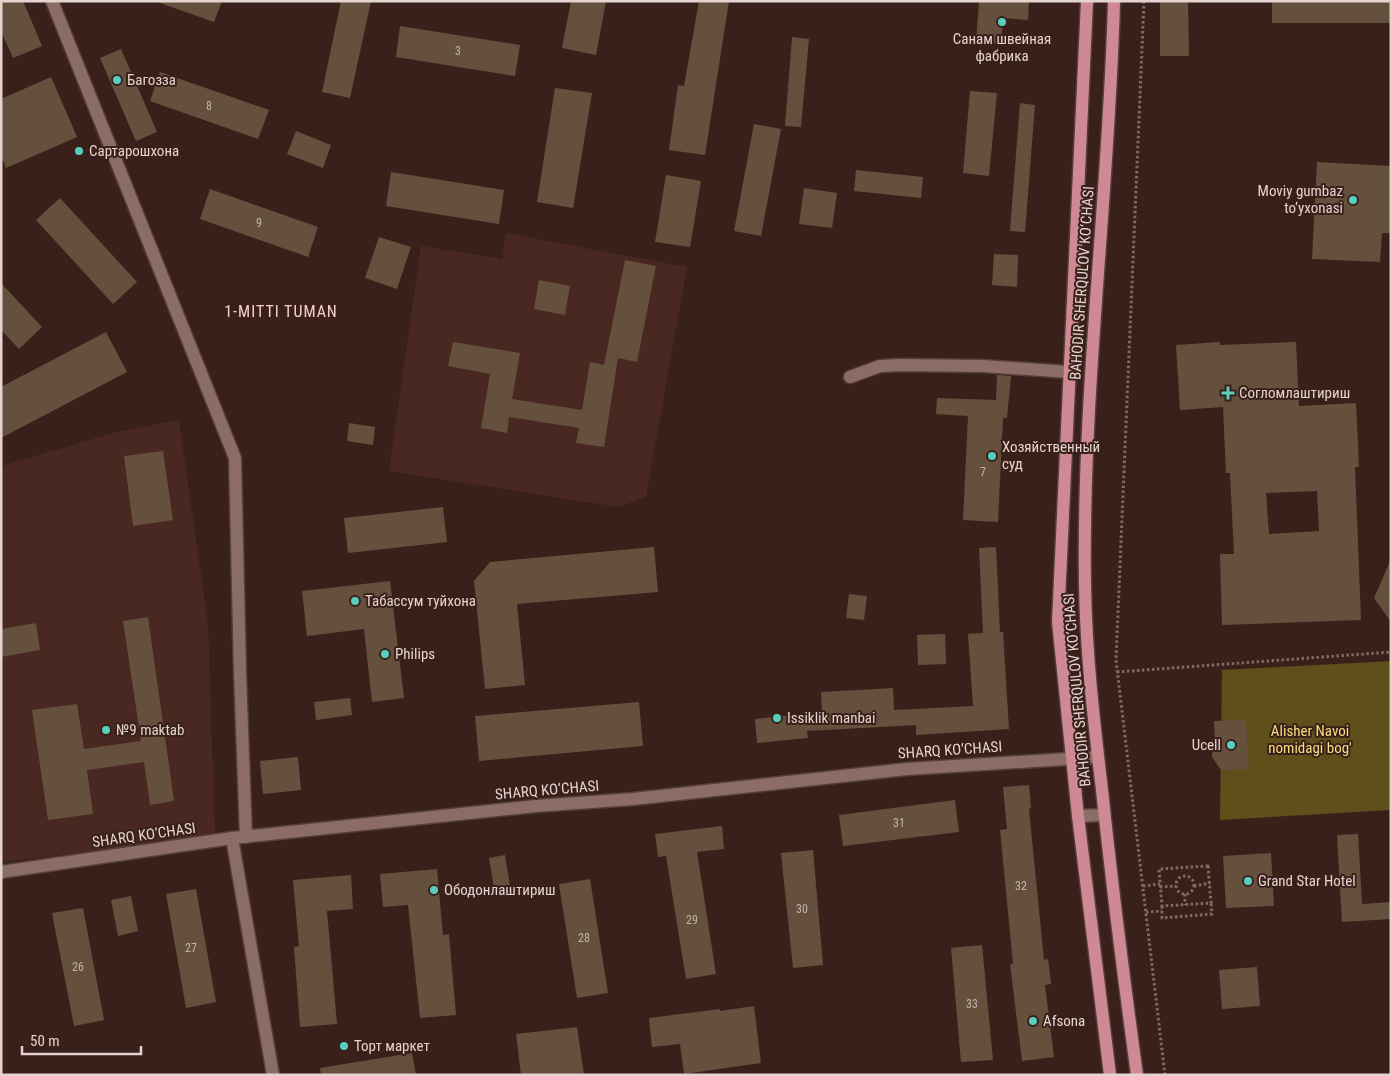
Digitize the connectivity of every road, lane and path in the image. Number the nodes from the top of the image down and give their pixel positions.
1 (52, 1) edge
2 (1087, 1) edge
3 (1114, 1) edge
4 (1144, 1) edge
5 (1069, 372) junction
6 (850, 377) dead end
7 (1391, 652) edge
8 (1117, 672) junction
9 (1098, 757) junction
10 (1073, 759) junction
11 (1104, 815) junction
12 (1078, 816) junction
13 (246, 837) junction
14 (232, 838) junction
15 (1185, 868) junction
16 (1, 872) edge
17 (1186, 876) junction
18 (1210, 883) junction
19 (1143, 886) junction
20 (1160, 886) junction
21 (1176, 886) junction
22 (1194, 886) junction
23 (1185, 894) junction
24 (1211, 903) junction
25 (1185, 905) junction
26 (1162, 906) junction
27 (1162, 911) junction
28 (1146, 912) junction
29 (273, 1075) edge
30 (1110, 1075) edge
31 (1137, 1075) edge
32 (1165, 1075) edge

1 - 13 street
2 - 5 main road, BAHODIR SHERQULOV KO‘CHASI
3 - 9 main road, BAHODIR SHERQULOV KO‘CHASI
4 - 8 path
5 - 6 street
5 - 10 main road, BAHODIR SHERQULOV KO‘CHASI
7 - 8 path
8 - 19 path
9 - 10 street, SHARQ KO‘CHASI
9 - 11 main road, BAHODIR SHERQULOV KO‘CHASI
10 - 12 main road, BAHODIR SHERQULOV KO‘CHASI
10 - 13 street, SHARQ KO‘CHASI
11 - 12 street
11 - 31 main road, BAHODIR SHERQULOV KO‘CHASI
12 - 30 main road, BAHODIR SHERQULOV KO‘CHASI
13 - 14 street, SHARQ KO‘CHASI
14 - 16 street, SHARQ KO‘CHASI
14 - 29 street
15 - 17 path
15 - 18 path
15 - 20 path
17 - 21 path
17 - 22 path
18 - 22 path
18 - 24 path
19 - 20 path
19 - 28 path
20 - 21 path
20 - 26 path
21 - 23 path
22 - 23 path
23 - 25 path
24 - 25 path
24 - 27 path
25 - 26 path
26 - 27 path
27 - 28 path
28 - 32 path

